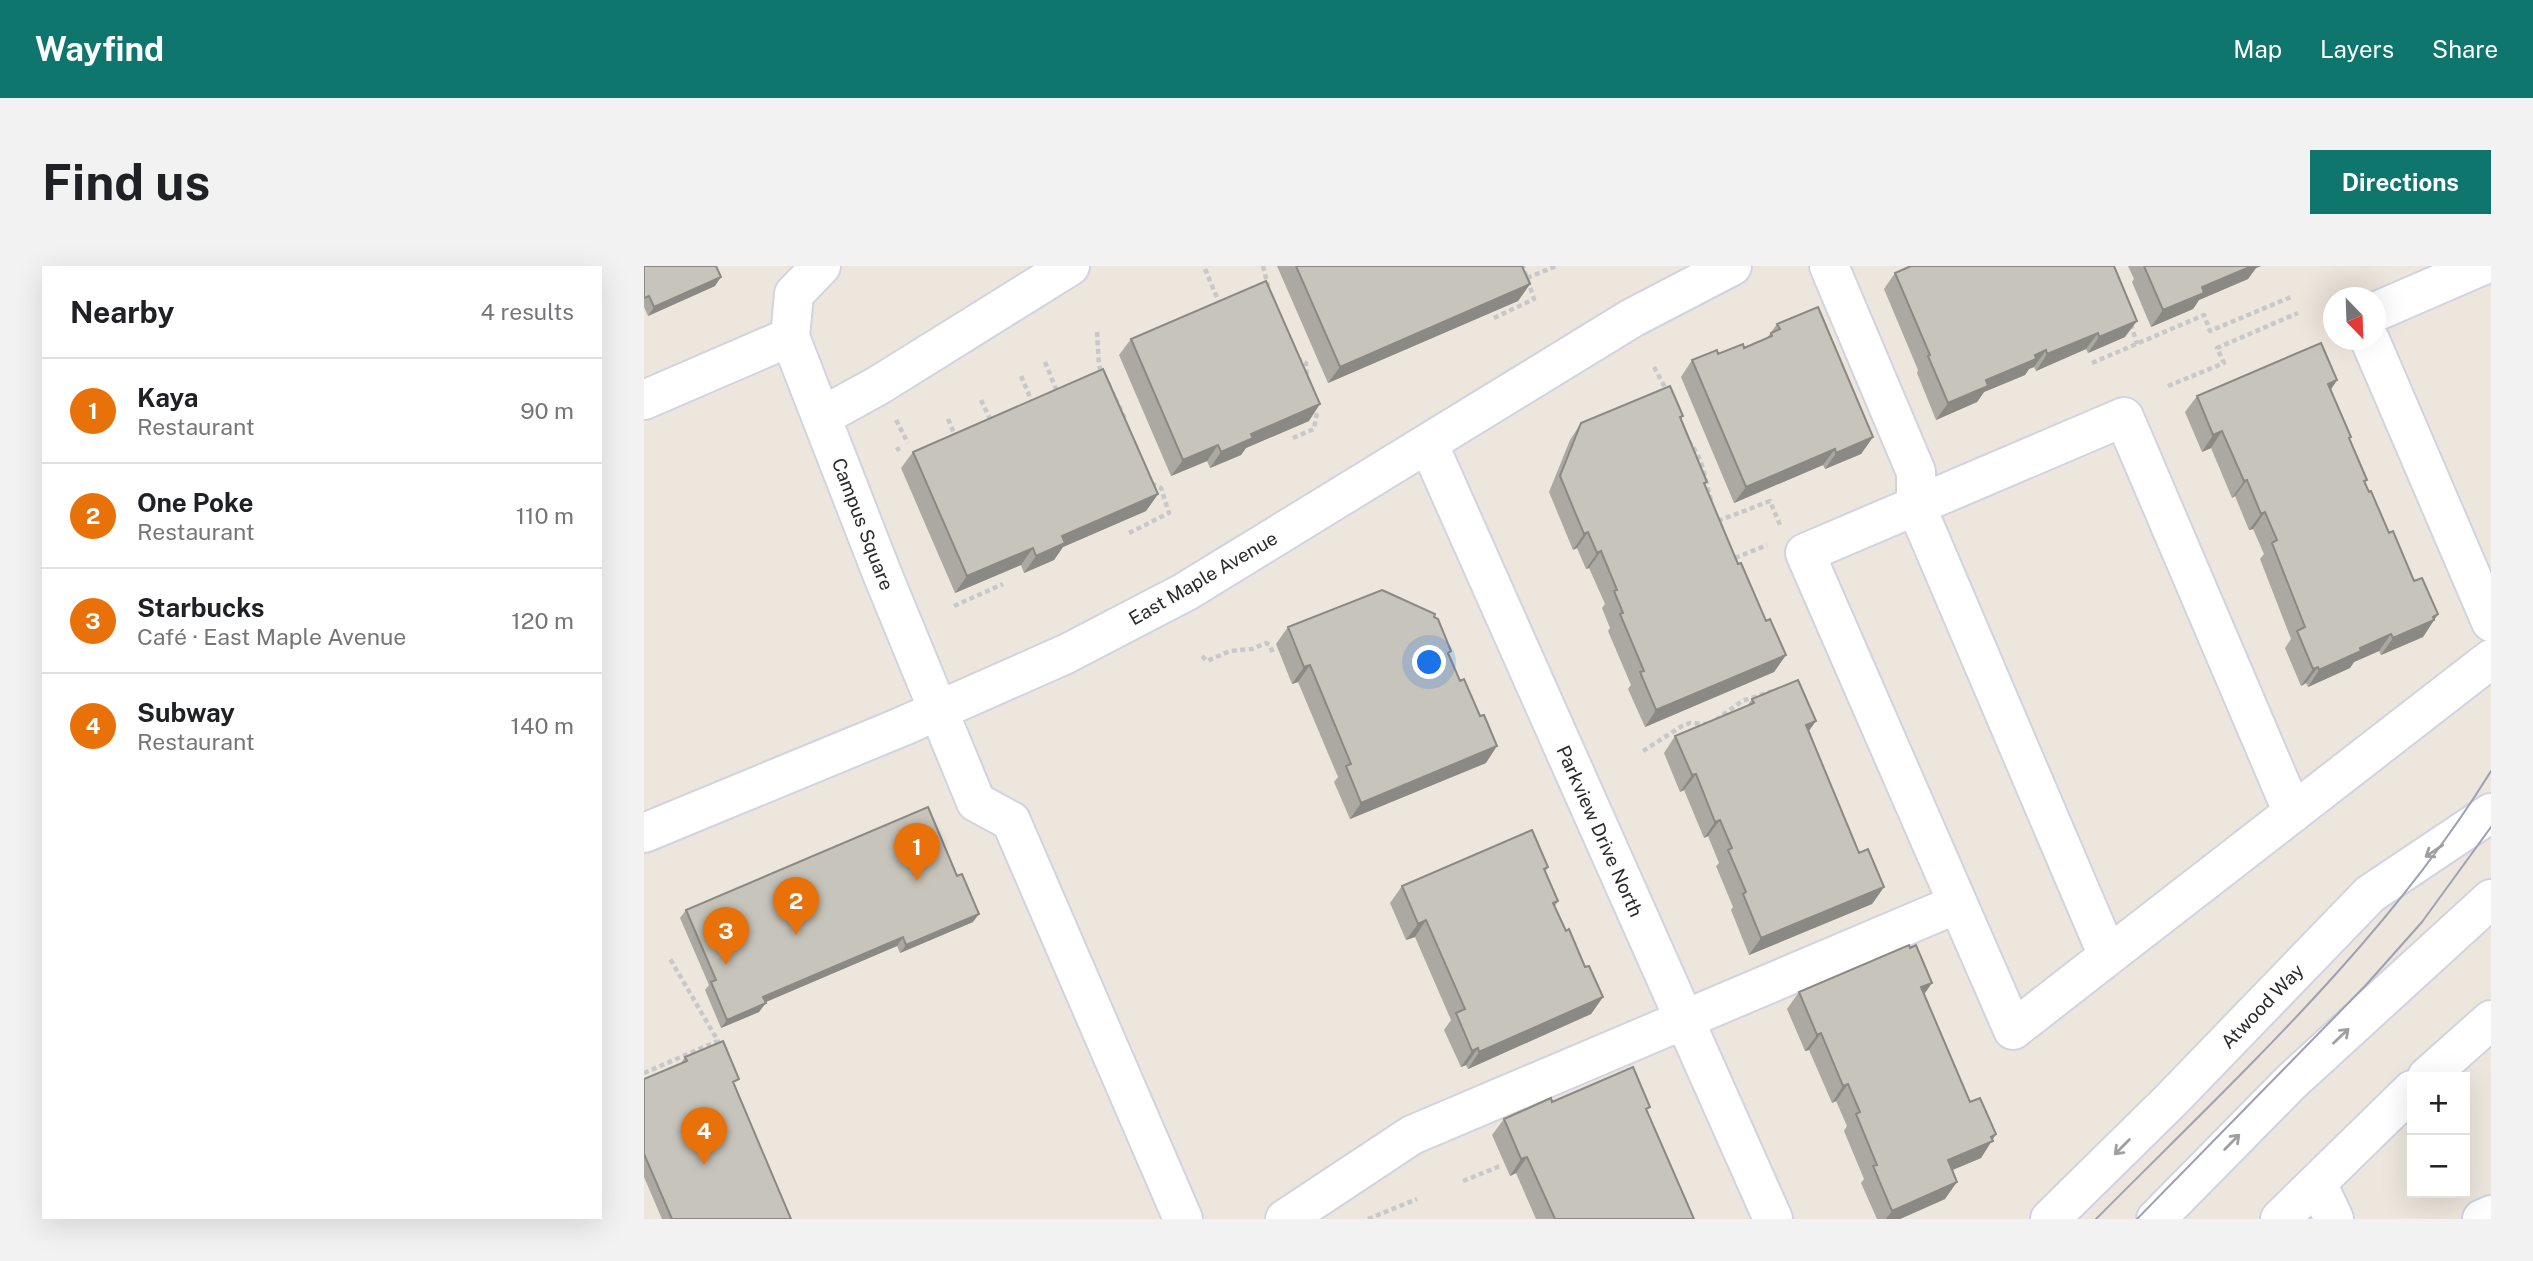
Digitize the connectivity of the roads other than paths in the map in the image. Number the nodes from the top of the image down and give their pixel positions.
1 (821, 266) edge
2 (1070, 266) edge
3 (1732, 266) edge
4 (1829, 266) edge
5 (2482, 266) edge
6 (2386, 307) edge
7 (790, 337) junction
8 (2374, 350) edge
9 (644, 400) edge
10 (821, 417) junction
11 (1428, 443) junction
12 (1916, 506) junction
13 (2491, 622) edge
14 (2491, 659) edge
15 (938, 711) junction
16 (2293, 813) junction
17 (2491, 813) edge
18 (644, 833) edge
19 (2491, 899) edge
20 (1957, 904) junction
21 (2108, 956) junction
22 (1684, 1020) junction
23 (2491, 1020) edge
24 (2433, 1072) edge
25 (2407, 1095) edge
26 (2317, 1183) junction
27 (2491, 1215) edge
28 (1183, 1219) edge
29 (1285, 1219) edge
30 (1773, 1219) edge
31 (2050, 1219) edge
32 (2156, 1219) edge
33 (2280, 1219) edge
34 (2334, 1219) edge
35 (2482, 1219) edge

1 - 7 street
2 - 10 street
3 - 11 street, East Maple Avenue
4 - 12 street
5 - 6 street
7 - 9 street
7 - 10 street, Campus Square
8 - 13 street
10 - 15 street, Campus Square
11 - 15 street, East Maple Avenue
11 - 22 street, Parkview Drive North
12 - 16 street
12 - 20 street
12 - 21 street
14 - 16 street
15 - 18 street, East Maple Avenue
15 - 28 street, Campus Square
16 - 21 street
17 -> 31 street, Atwood Way
32 -> 19 street
20 - 21 street
20 - 22 street
22 - 29 street
22 - 30 street, Parkview Drive North
23 - 24 street
25 - 26 street
26 - 33 street
26 - 34 street
27 - 35 street

